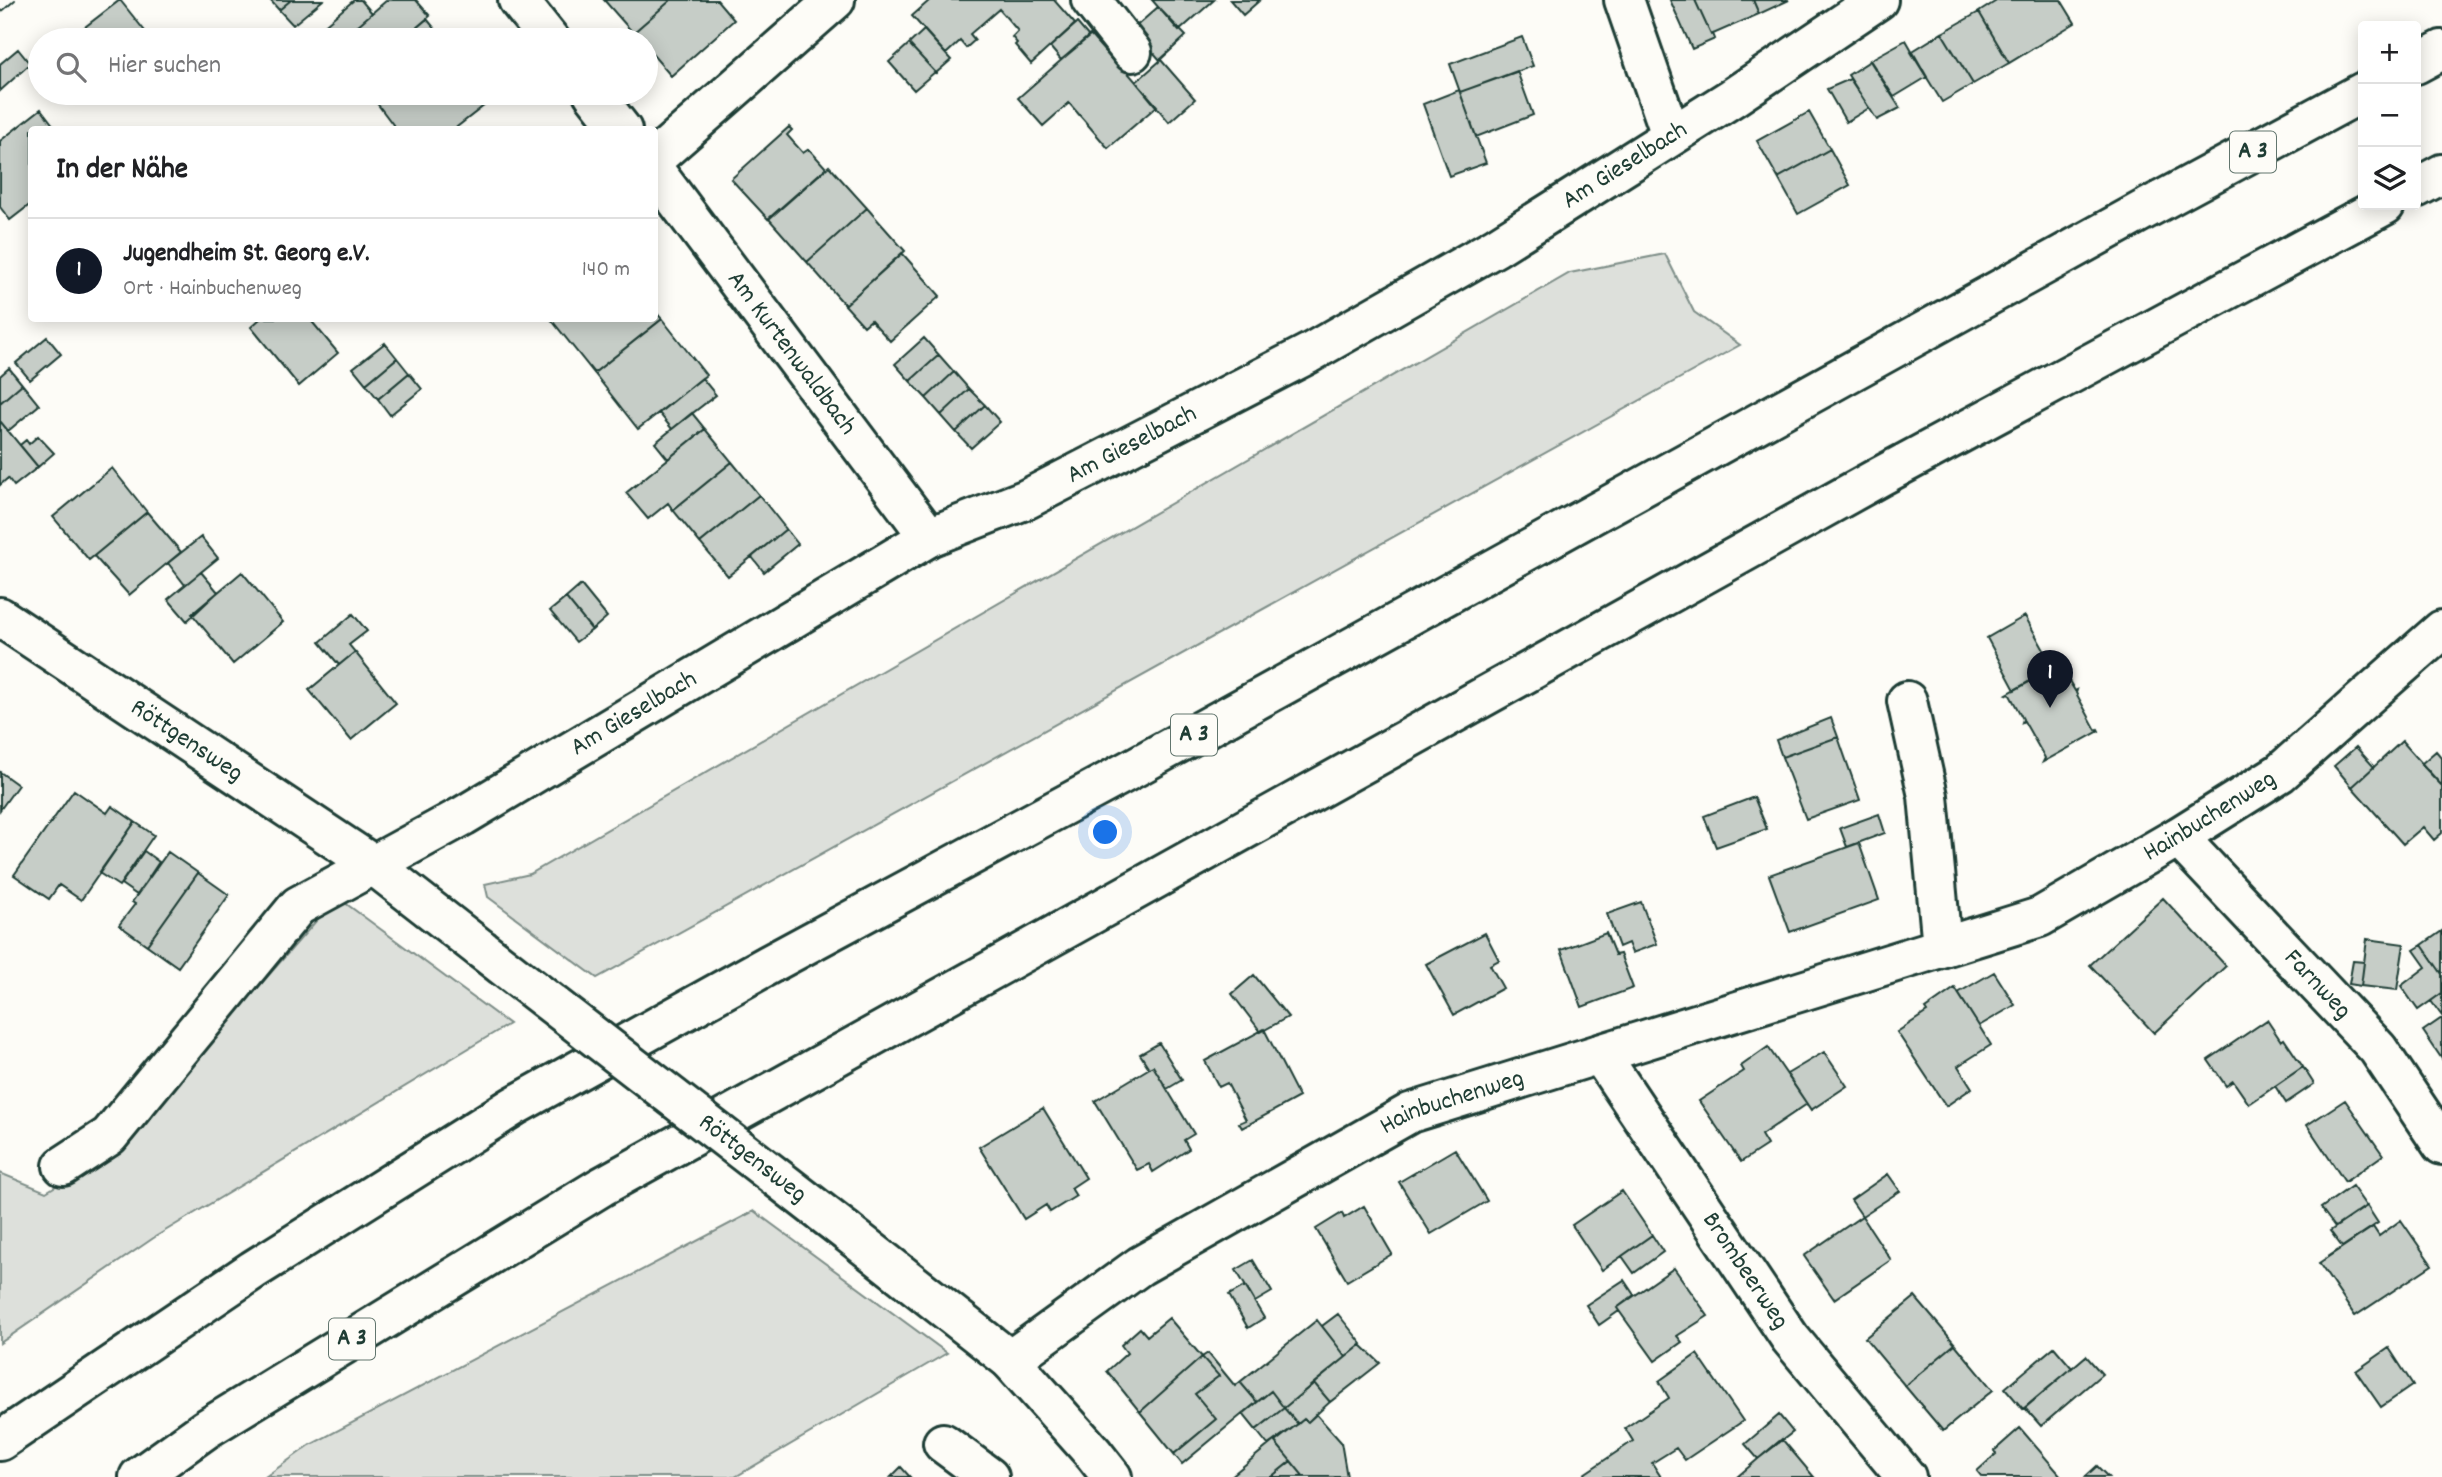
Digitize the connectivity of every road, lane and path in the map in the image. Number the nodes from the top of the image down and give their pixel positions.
1 (517, 0) edge
2 (835, 0) edge
3 (1091, 0) edge
4 (1625, 0) edge
5 (1878, 0) edge
6 (540, 28) edge
7 (2442, 50) edge
8 (1132, 52) dead end
9 (2421, 61) edge
10 (2358, 95) edge
11 (602, 105) edge
12 (619, 126) edge
13 (1671, 135) junction
14 (658, 155) edge
15 (2442, 174) edge
16 (658, 175) edge
17 (2421, 185) edge
18 (2376, 210) edge
19 (929, 537) junction
20 (0, 617) edge
21 (2442, 630) edge
22 (1907, 701) dead end
23 (2178, 837) junction
24 (372, 864) junction
25 (1942, 947) junction
26 (1600, 1054) junction
27 (2442, 1145) edge
28 (63, 1166) dead end
29 (1010, 1360) junction
30 (0, 1441) edge
31 (943, 1443) dead end
32 (139, 1477) edge
33 (989, 1477) edge
34 (1112, 1477) edge
35 (1906, 1477) edge

1 - 6 main road
2 - 14 main road
3 - 8 main road
4 - 13 main road
5 - 13 main road, Am Gieselbach
7 - 9 main road
10 - 30 main road, A 3
11 - 12 main road
13 - 19 main road, Am Gieselbach
15 - 17 main road
16 - 19 main road, Am Kurtenwaldbach
18 - 32 main road, A 3
19 - 24 main road, Am Gieselbach
20 - 24 main road, Röttgensweg
21 - 23 main road, Hainbuchenweg
22 - 25 main road
23 - 25 main road, Hainbuchenweg
23 - 27 main road, Farnweg
24 - 28 main road
24 - 29 main road, Röttgensweg, bridge
25 - 26 main road, Hainbuchenweg
26 - 29 main road, Hainbuchenweg
26 - 35 main road, Brombeerweg
29 - 34 main road, Röttgensweg
31 - 33 main road

